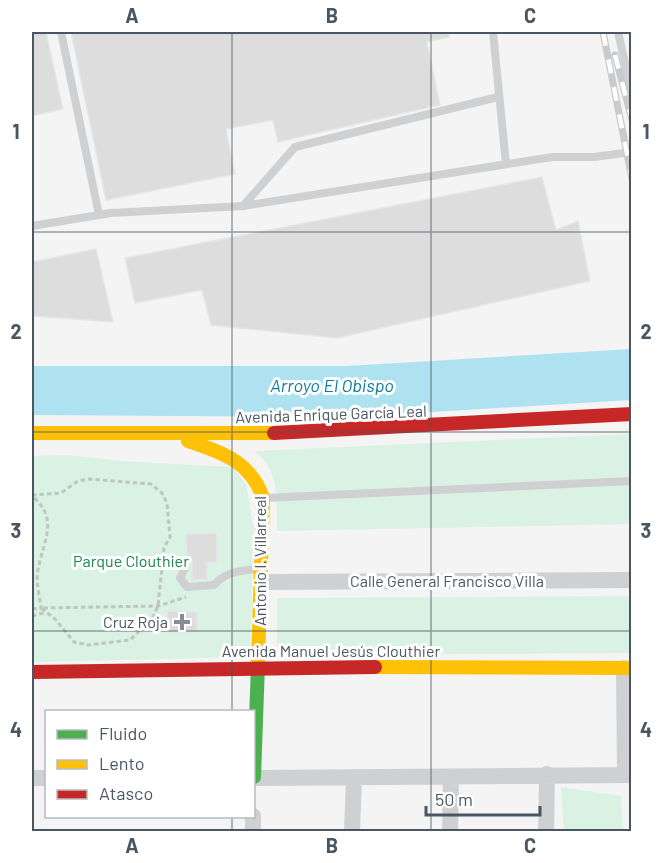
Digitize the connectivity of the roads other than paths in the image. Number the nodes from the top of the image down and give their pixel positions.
1 (61, 32) edge
2 (493, 32) edge
3 (618, 32) edge
4 (632, 94) edge
5 (498, 97) junction
6 (632, 152) edge
7 (506, 164) junction
8 (243, 206) junction
9 (99, 215) junction
10 (32, 226) edge
11 (632, 414) edge
12 (33, 434) edge
13 (172, 435) junction
14 (632, 481) edge
15 (263, 498) junction
16 (185, 568) dead end
17 (262, 575) junction
18 (632, 580) edge
19 (258, 667) junction
20 (628, 668) edge
21 (32, 672) edge
22 (255, 750) edge
23 (547, 774) junction
24 (628, 775) edge
25 (354, 777) junction
26 (451, 777) junction
27 (255, 778) edge
28 (352, 831) edge
29 (450, 831) edge
30 (546, 831) edge

1 - 9 lane
2 - 5 lane
3 - 4 lane
5 - 7 lane
5 - 8 lane
6 - 7 lane
7 - 8 lane
8 - 9 lane
9 - 10 lane
11 - 13 street, Avenida Enrique García Leal
12 - 13 street, Avenida Enrique García Leal
13 - 15 street, Antonio I. Villarreal
14 - 15 lane
15 - 17 street, Antonio I. Villarreal
16 - 17 lane
17 - 18 street, Calle General Francisco Villa
17 - 19 street, Antonio I. Villarreal
19 - 20 street, Avenida Manuel Jesús Clouthier
19 - 21 street, Avenida Manuel Jesús Clouthier
19 - 22 street, Antonio I. Villarreal
20 - 24 street
23 - 24 street
23 - 26 street
23 - 30 street
25 - 26 street
25 - 27 street
25 - 28 street
26 - 29 street

